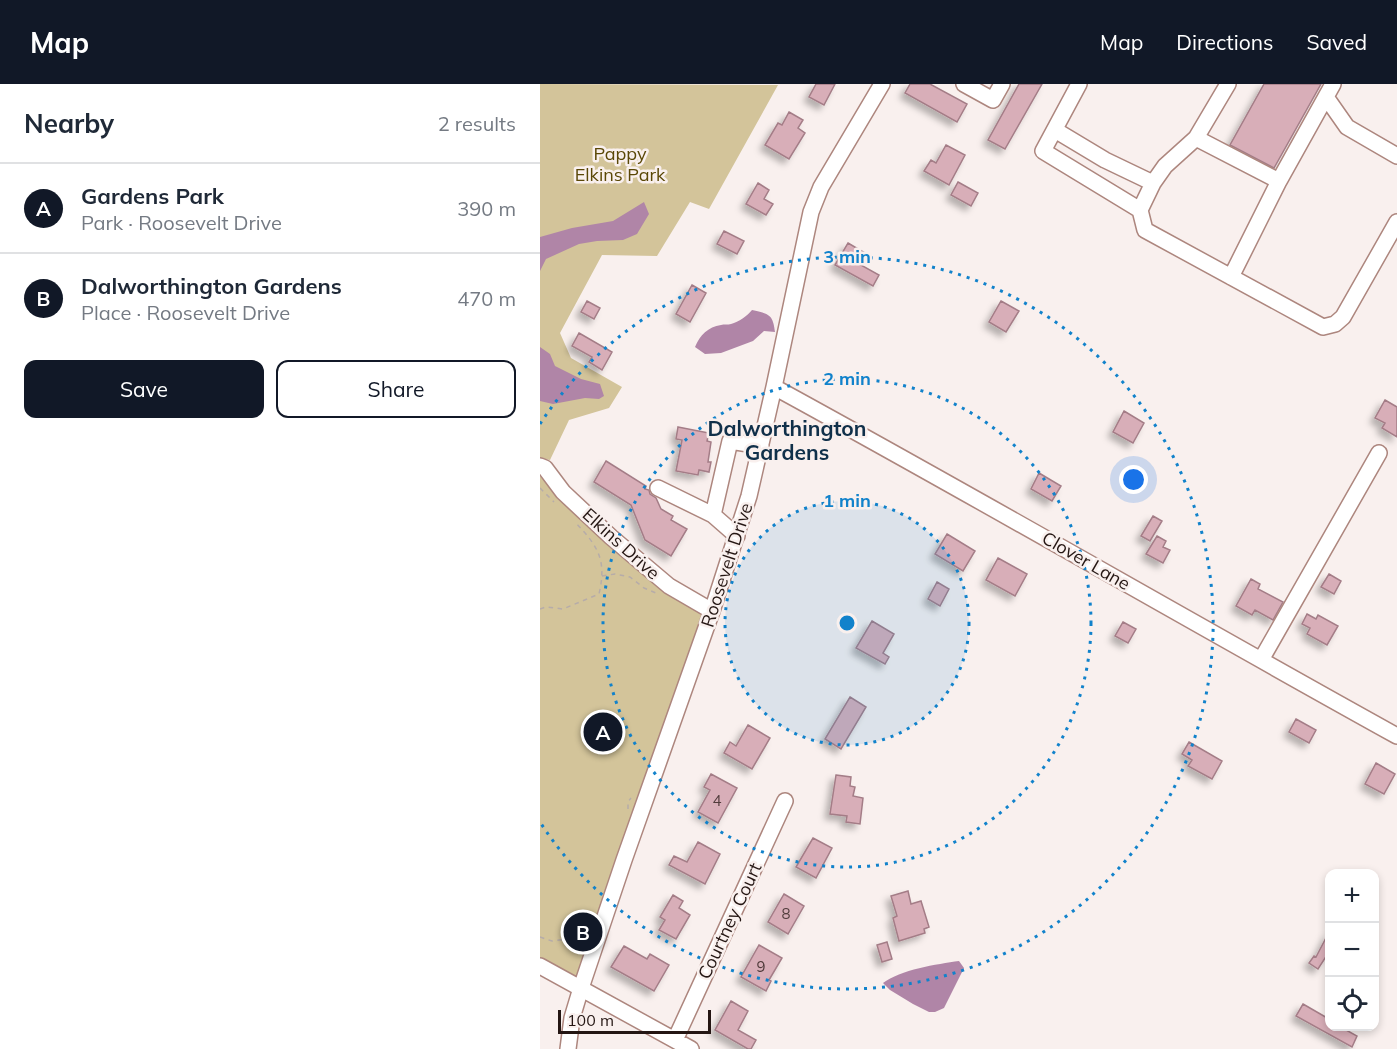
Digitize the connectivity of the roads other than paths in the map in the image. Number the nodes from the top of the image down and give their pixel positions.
1 (964, 84) edge
2 (1002, 84) edge
3 (1079, 84) edge
4 (1228, 84) edge
5 (878, 86) edge
6 (1329, 91) edge
7 (1054, 130) junction
8 (1196, 138) junction
9 (1397, 156) edge
10 (1279, 181) junction
11 (1153, 183) junction
12 (1140, 210) junction
13 (1397, 222) edge
14 (1231, 277) junction
15 (774, 387) junction
16 (761, 446) junction
17 (1379, 453) dead end
18 (540, 466) edge
19 (657, 489) dead end
20 (713, 514) junction
21 (736, 536) junction
22 (712, 611) junction
23 (1261, 660) junction
24 (1397, 736) edge
25 (786, 801) dead end
26 (540, 966) edge
27 (581, 988) junction
28 (675, 1040) junction
29 (568, 1049) edge
30 (691, 1049) edge

1 - 2 street
3 - 7 street
4 - 8 street
5 - 15 street, Roosevelt Drive
6 - 9 street
6 - 10 street
7 - 11 street
7 - 12 street
8 - 10 street
8 - 11 street
10 - 14 street
11 - 12 street
12 - 14 street
13 - 14 street
15 - 16 street, Roosevelt Drive
15 - 23 street, Clover Lane
16 - 20 street
16 - 21 street, Roosevelt Drive
17 - 23 street
18 - 22 street, Elkins Drive
19 - 20 street
20 - 21 street
21 - 22 street, Roosevelt Drive
22 - 27 street, Roosevelt Drive
23 - 24 street, Clover Lane
25 - 28 street, Courtney Court
26 - 27 street
27 - 28 street
27 - 29 street, Roosevelt Drive
28 - 30 street

